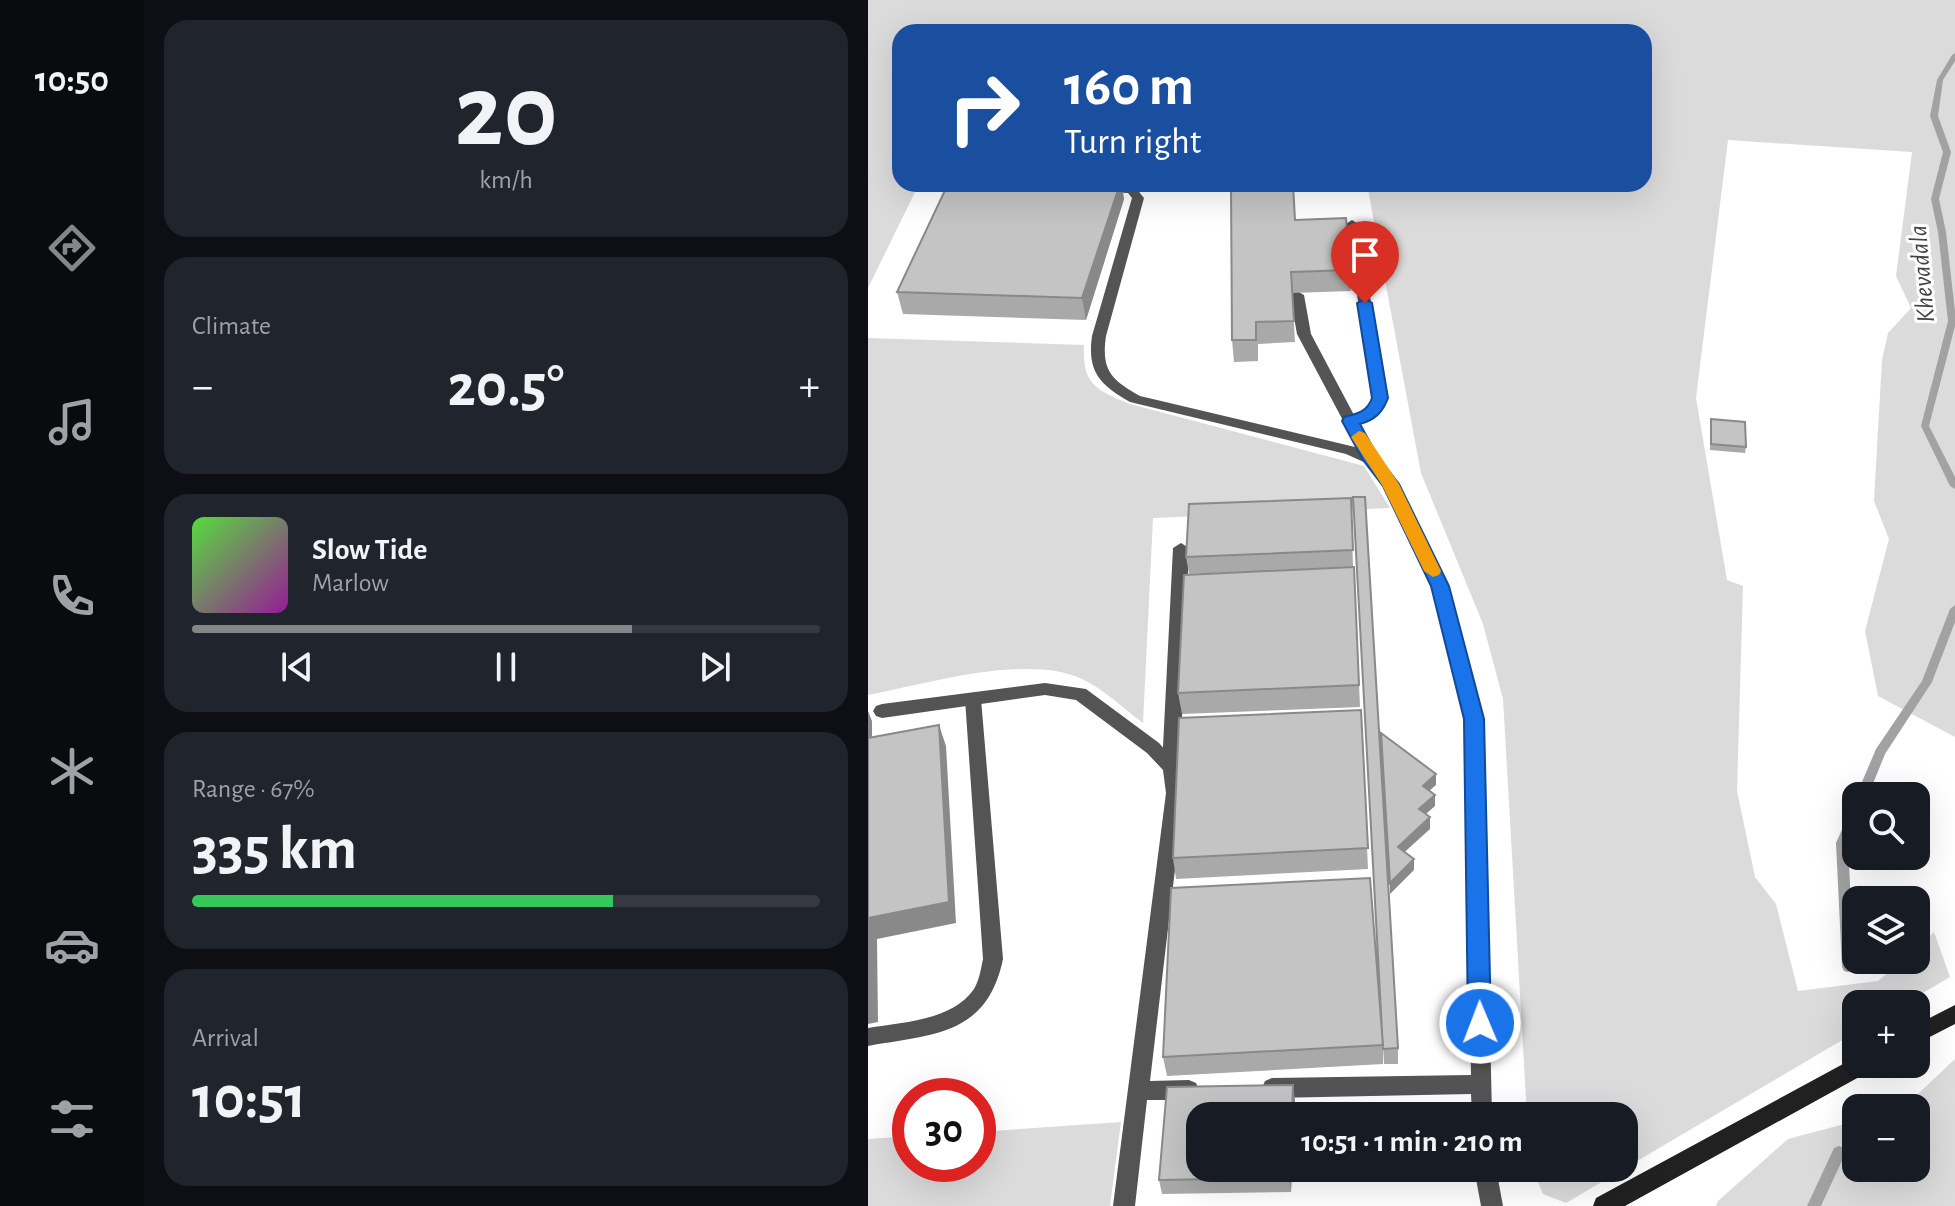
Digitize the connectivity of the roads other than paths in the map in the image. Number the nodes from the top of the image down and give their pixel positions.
1 (1133, 192) edge
2 (1352, 224) dead end
3 (1297, 295) edge
4 (1350, 421) junction
5 (1371, 460) junction
6 (1181, 548) dead end
7 (973, 699) junction
8 (875, 712) edge
9 (1171, 767) junction
10 (1955, 1014) edge
11 (1930, 1027) edge
12 (868, 1037) edge
13 (1842, 1076) edge
14 (1481, 1084) junction
15 (1247, 1088) edge
16 (1216, 1089) edge
17 (1138, 1091) junction
18 (1482, 1102) edge
19 (1488, 1182) edge
20 (1124, 1206) edge
21 (1492, 1206) edge
22 (1604, 1206) edge

1 - 5 street
2 - 4 street
3 - 4 street
4 - 5 street
5 - 14 street
6 - 9 street
7 - 8 street
7 - 9 street
7 - 12 street
9 - 17 street
10 - 11 main road
13 - 22 main road
14 - 15 street
14 - 18 street
16 - 17 street
17 - 20 street
19 - 21 street

